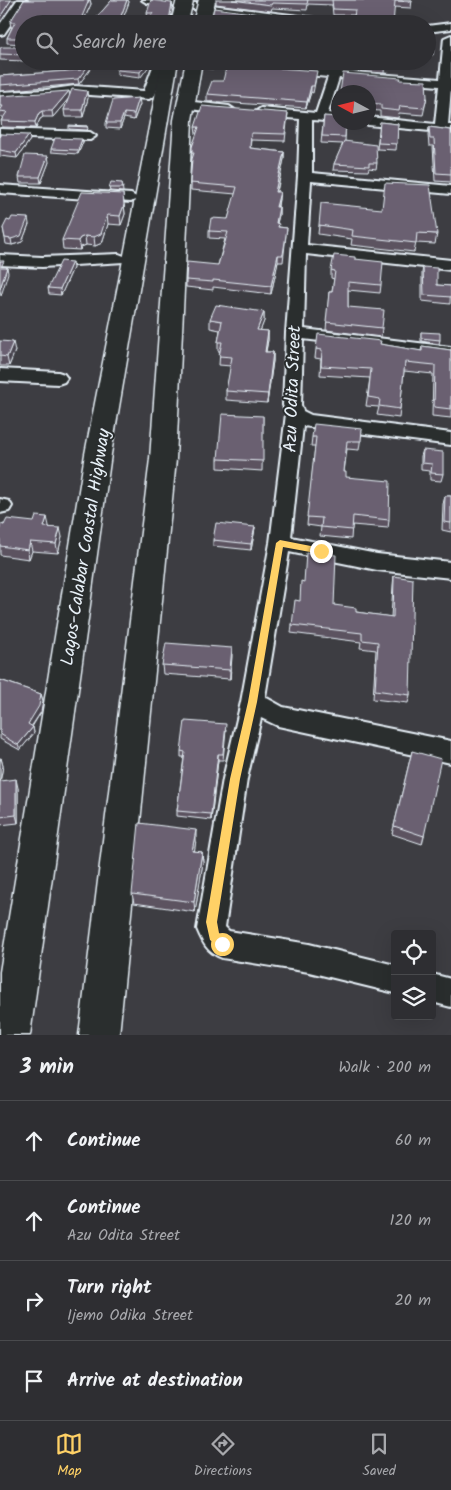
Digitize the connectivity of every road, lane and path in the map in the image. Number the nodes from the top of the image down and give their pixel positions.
1 (22, 0) edge
2 (147, 0) edge
3 (165, 0) edge
4 (185, 0) edge
5 (206, 0) edge
6 (243, 0) edge
7 (253, 12) junction
8 (181, 15) edge
9 (203, 15) edge
10 (274, 15) edge
11 (278, 15) edge
12 (436, 31) edge
13 (0, 32) edge
14 (436, 34) edge
15 (451, 34) edge
16 (158, 70) edge
17 (168, 70) edge
18 (198, 70) edge
19 (283, 70) edge
20 (335, 74) junction
21 (444, 83) junction
22 (0, 96) edge
23 (194, 106) dead end
24 (314, 116) junction
25 (331, 117) edge
26 (376, 122) edge
27 (446, 129) edge
28 (0, 133) edge
29 (90, 136) dead end
30 (305, 176) junction
31 (0, 189) edge
32 (451, 190) edge
33 (131, 198) dead end
34 (299, 248) junction
35 (119, 259) dead end
36 (0, 260) edge
37 (451, 265) edge
38 (294, 333) junction
39 (451, 352) edge
40 (0, 374) edge
41 (58, 378) dead end
42 (295, 414) junction
43 (451, 439) edge
44 (280, 543) junction
45 (451, 570) edge
46 (252, 702) junction
47 (451, 752) edge
48 (391, 978) edge
49 (436, 989) edge
50 (451, 992) edge
51 (10, 1035) edge
52 (99, 1035) edge

1 - 13 street
2 - 7 street
3 - 7 street
4 - 8 highway, bridge
5 - 9 highway, bridge
6 - 7 street
7 - 10 street
7 - 11 street
12 - 15 street
14 - 15 street
15 - 21 street
16 - 22 street
17 - 51 highway, Lagos-Calabar Coastal Highway
18 - 52 highway
19 - 20 street
20 - 21 street
20 - 24 street, Azu Odita Street
21 - 27 street
23 - 24 street
24 - 25 street
24 - 30 street, Azu Odita Street
26 - 27 street
28 - 29 street
30 - 32 street
30 - 34 street, Azu Odita Street
31 - 33 street
34 - 37 street
34 - 38 street, Azu Odita Street
35 - 36 street
38 - 39 street
38 - 42 street, Azu Odita Street
40 - 41 street
42 - 43 street
42 - 44 street, Azu Odita Street
44 - 45 street
44 - 46 street, Azu Odita Street
46 - 47 street
46 - 48 street, Azu Odita Street
49 - 50 street

